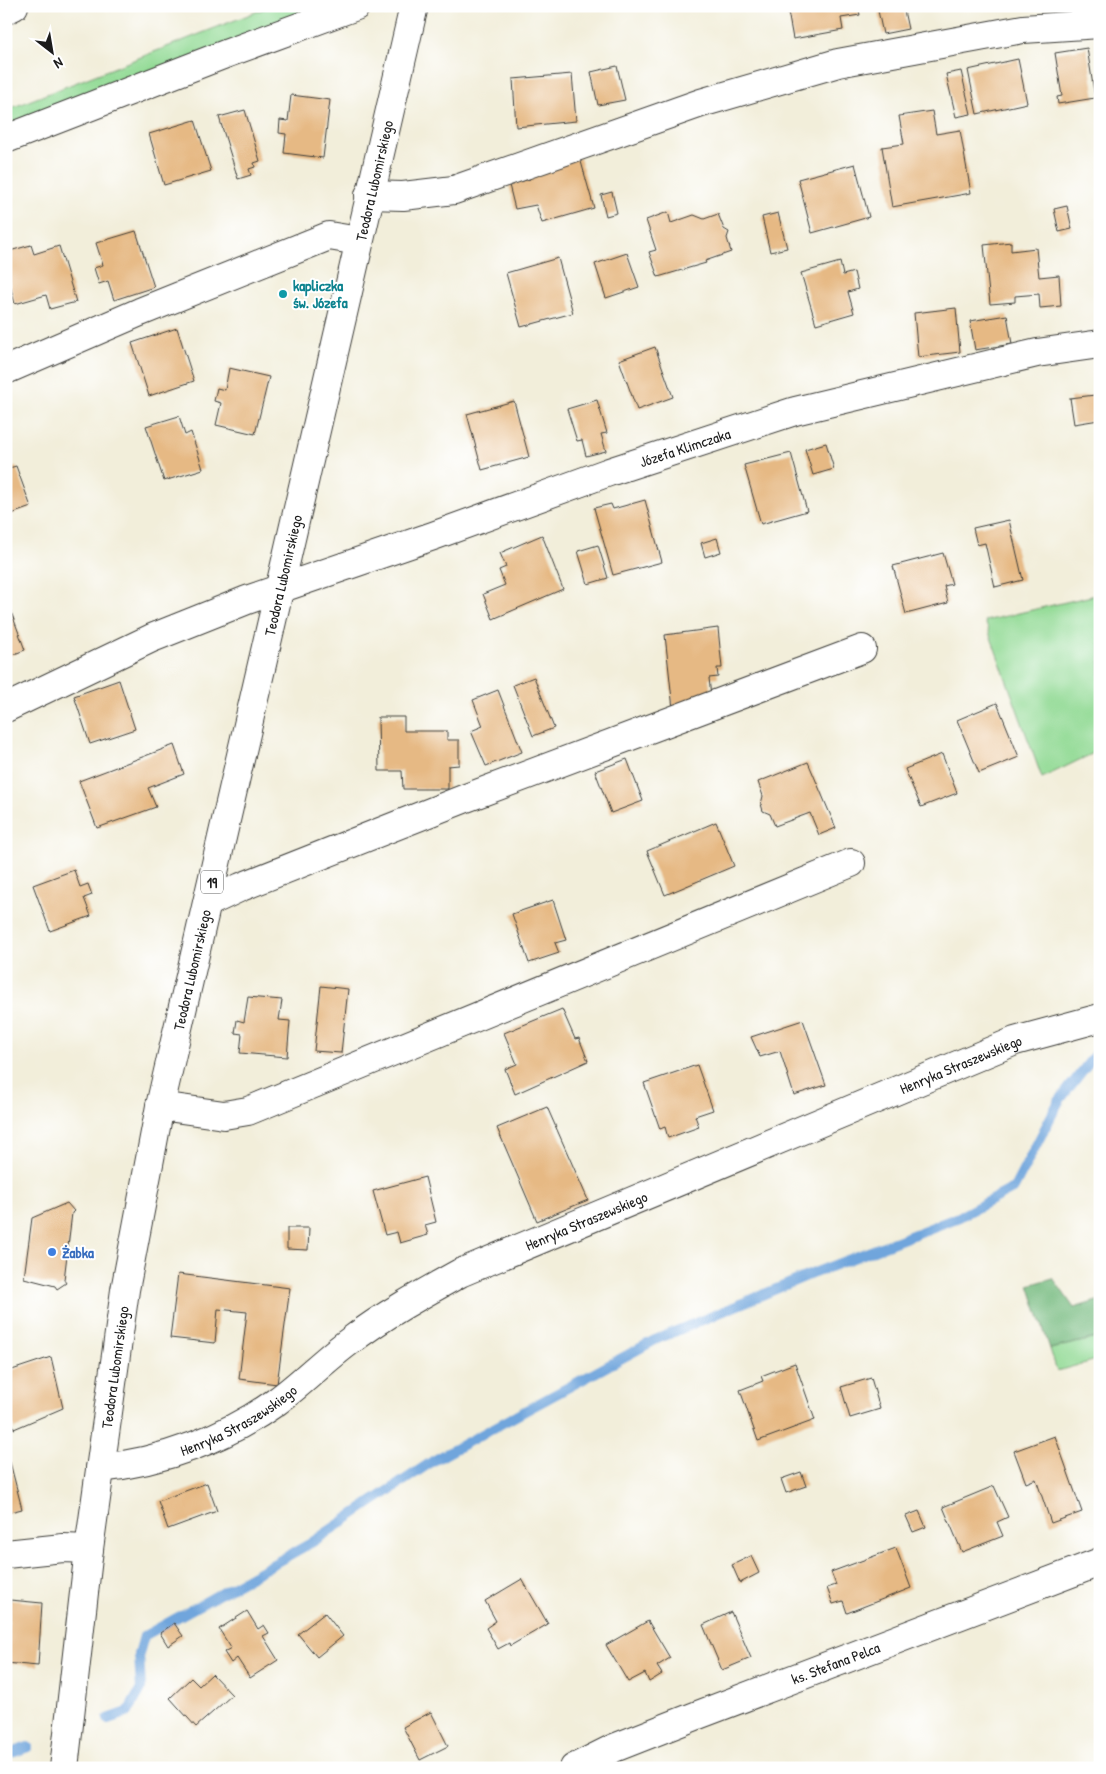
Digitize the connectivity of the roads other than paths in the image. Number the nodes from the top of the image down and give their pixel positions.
1 (14, 6) edge
2 (356, 6) edge
3 (414, 6) edge
4 (6, 10) edge
5 (1100, 24) edge
6 (6, 139) edge
7 (370, 195) junction
8 (359, 242) junction
9 (1100, 344) edge
10 (6, 370) edge
11 (279, 589) junction
12 (862, 649) dead end
13 (6, 708) edge
14 (851, 863) dead end
15 (207, 902) junction
16 (1100, 1018) edge
17 (160, 1106) junction
18 (100, 1468) junction
19 (89, 1549) junction
20 (6, 1554) edge
21 (1100, 1562) edge
22 (64, 1768) edge
23 (574, 1768) edge

1 - 4 main road
2 - 6 main road
3 - 7 main road, Teodora Lubomirskiego / 19
5 - 7 main road
7 - 8 main road, Teodora Lubomirskiego / 19
8 - 10 main road
8 - 11 main road, Teodora Lubomirskiego / 19
9 - 11 main road, Józefa Klimczaka
11 - 13 main road, Józefa Klimczaka
11 - 15 main road, Teodora Lubomirskiego / 19
12 - 15 main road
14 - 17 main road
15 - 17 main road, Teodora Lubomirskiego / 19
16 - 18 main road, Henryka Straszewskiego
17 - 18 main road, Teodora Lubomirskiego / 19
18 - 19 main road, Teodora Lubomirskiego / 19
19 - 20 main road
19 - 22 main road, Teodora Lubomirskiego / 19
21 - 23 main road, ks. Stefana Pelca

